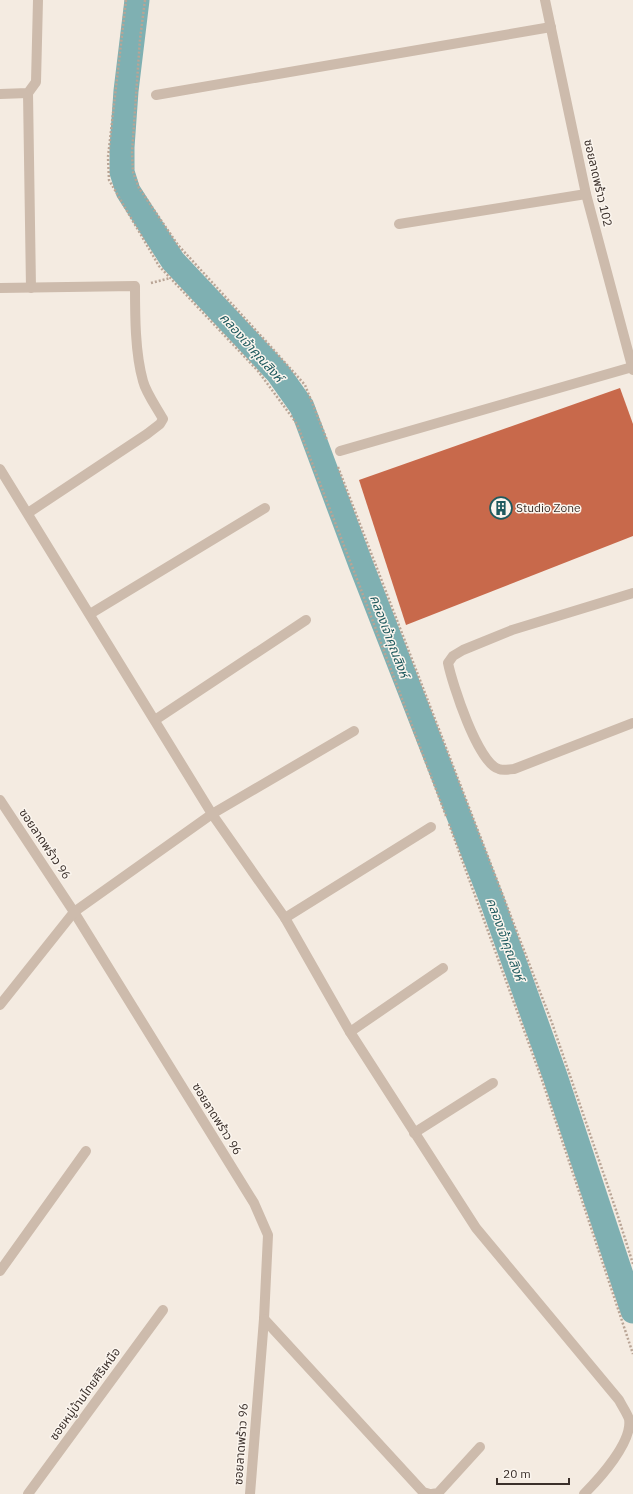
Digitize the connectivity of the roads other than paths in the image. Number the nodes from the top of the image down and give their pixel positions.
1 (38, 0) edge
2 (545, 0) edge
3 (551, 27) junction
4 (28, 93) junction
5 (0, 94) edge
6 (156, 95) dead end
7 (586, 194) junction
8 (400, 224) dead end
9 (0, 288) edge
10 (31, 288) junction
11 (633, 368) edge
12 (340, 451) dead end
13 (0, 469) edge
14 (265, 508) dead end
15 (28, 513) junction
16 (633, 593) edge
17 (90, 614) junction
18 (306, 620) dead end
19 (155, 720) junction
20 (633, 723) edge
21 (354, 731) dead end
22 (0, 800) edge
23 (212, 814) junction
24 (430, 827) dead end
25 (74, 912) junction
26 (285, 918) junction
27 (443, 968) dead end
28 (0, 1005) edge
29 (350, 1032) junction
30 (493, 1083) dead end
31 (414, 1133) junction
32 (86, 1151) dead end
33 (0, 1270) edge
34 (163, 1310) dead end
35 (264, 1319) junction
36 (480, 1447) dead end
37 (28, 1494) edge
38 (250, 1494) edge
39 (431, 1494) edge
40 (584, 1494) edge

1 - 4 street
2 - 3 street, ซอยลาดพร้าว 102
3 - 6 street
3 - 7 street, ซอยลาดพร้าว 102
4 - 5 street
4 - 10 street
7 - 8 street
7 - 11 street, ซอยลาดพร้าว 102
9 - 10 street
10 - 15 street
11 - 12 street
13 - 15 street
14 - 17 street
15 - 17 street
16 - 20 street
17 - 19 street
18 - 19 street
19 - 23 street
21 - 23 street
22 - 25 street, ซอยลาดพร้าว 96
23 - 25 street
23 - 26 street
24 - 26 street
25 - 28 street
25 - 35 street, ซอยลาดพร้าว 96
26 - 29 street
27 - 29 street
29 - 31 street
30 - 31 street
31 - 40 street
32 - 33 street
34 - 37 street, ซอยหมู่บ้านไทยศิริเหนือ
35 - 38 street, ซอยลาดพร้าว 96
35 - 39 street
36 - 39 street

